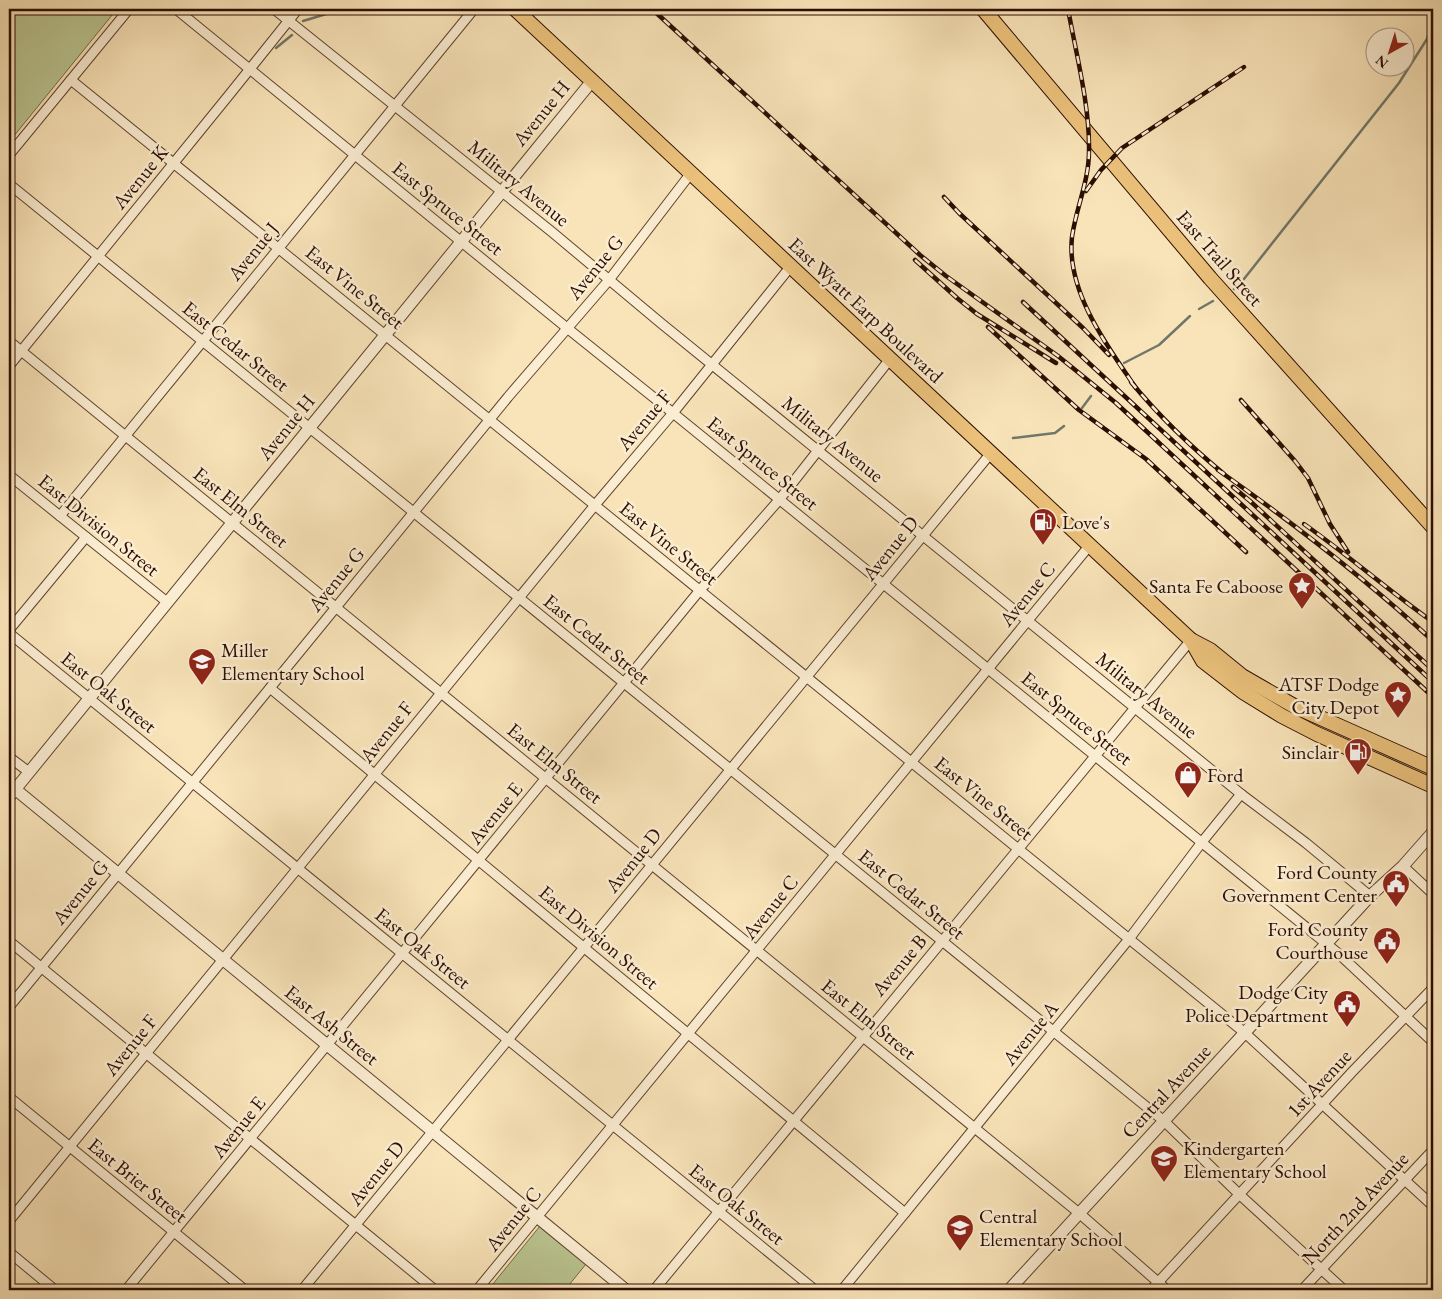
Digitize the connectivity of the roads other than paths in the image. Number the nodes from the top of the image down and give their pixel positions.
1 (129, 9) edge
2 (176, 9) edge
3 (274, 9) edge
4 (298, 9) edge
5 (474, 9) edge
6 (515, 9) edge
7 (983, 9) edge
8 (288, 20) junction
9 (250, 69) junction
10 (71, 80) junction
11 (592, 81) junction
12 (394, 106) junction
13 (355, 154) junction
14 (9, 156) edge
15 (174, 163) junction
16 (691, 173) junction
17 (9, 184) edge
18 (501, 192) junction
19 (462, 241) junction
20 (278, 248) junction
21 (98, 256) junction
22 (790, 266) junction
23 (609, 280) junction
24 (567, 328) junction
25 (385, 335) junction
26 (9, 340) edge
27 (203, 341) junction
28 (21, 351) junction
29 (890, 359) junction
30 (712, 364) junction
31 (9, 366) edge
32 (673, 412) junction
33 (490, 419) junction
34 (309, 428) junction
35 (125, 436) junction
36 (819, 450) junction
37 (991, 453) junction
38 (9, 475) edge
39 (779, 500) junction
40 (595, 505) junction
41 (413, 512) junction
42 (60, 516) junction
43 (232, 523) junction
44 (1433, 527) edge
45 (923, 535) junction
46 (86, 537) junction
47 (1090, 545) junction
48 (884, 584) junction
49 (700, 590) junction
50 (519, 598) junction
51 (167, 602) junction
52 (336, 607) junction
53 (1028, 620) junction
54 (9, 631) edge
55 (1191, 640) junction
56 (988, 669) junction
57 (807, 677) junction
58 (624, 683) junction
59 (270, 688) junction
60 (441, 693) junction
61 (89, 698) junction
62 (1135, 708) junction
63 (1095, 755) junction
64 (9, 757) edge
65 (912, 762) junction
66 (1433, 768) edge
67 (730, 770) junction
68 (29, 772) junction
69 (374, 774) junction
70 (546, 778) junction
71 (192, 782) junction
72 (1433, 786) edge
73 (12, 793) edge
74 (1241, 794) junction
75 (1433, 832) edge
76 (1202, 842) junction
77 (1018, 848) junction
78 (835, 855) junction
79 (479, 860) junction
80 (652, 865) junction
81 (1403, 866) junction
82 (297, 868) junction
83 (118, 874) junction
84 (1433, 894) edge
85 (1370, 896) junction
86 (1130, 939) junction
87 (942, 941) junction
88 (9, 942) edge
89 (1327, 944) junction
90 (584, 947) junction
91 (757, 950) junction
92 (402, 954) junction
93 (222, 960) junction
94 (41, 968) junction
95 (1433, 988) edge
96 (9, 1006) edge
97 (1406, 1016) junction
98 (1053, 1032) junction
99 (1246, 1033) junction
100 (688, 1034) junction
101 (863, 1037) junction
102 (508, 1040) junction
103 (1433, 1042) edge
104 (327, 1045) junction
105 (146, 1054) junction
106 (9, 1097) edge
107 (1323, 1104) junction
108 (794, 1121) junction
109 (1164, 1122) junction
110 (613, 1125) junction
111 (974, 1128) junction
112 (432, 1132) junction
113 (250, 1139) junction
114 (69, 1147) junction
115 (1433, 1150) edge
116 (1405, 1180) junction
117 (1240, 1195) junction
118 (1433, 1206) edge
119 (718, 1212) junction
120 (905, 1213) junction
121 (1079, 1213) junction
122 (537, 1218) junction
123 (9, 1220) edge
124 (356, 1226) junction
125 (174, 1232) junction
126 (9, 1252) edge
127 (1321, 1270) junction
128 (1158, 1282) junction
129 (55, 1290) edge
130 (126, 1290) edge
131 (244, 1290) edge
132 (302, 1290) edge
133 (435, 1290) edge
134 (477, 1290) edge
135 (626, 1290) edge
136 (654, 1290) edge
137 (815, 1290) edge
138 (842, 1290) edge
139 (1009, 1290) edge
140 (1151, 1290) edge
141 (1167, 1290) edge
142 (1302, 1290) edge
143 (1344, 1290) edge

1 - 10 street
2 - 9 street, East Spruce Street
3 - 8 street, Military Avenue
4 - 8 street, Avenue K
5 - 12 street, Avenue J
6 - 11 main road, East Wyatt Earp Boulevard
7 - 44 main road, East Trail Street
8 - 9 street, Avenue K
8 - 12 street, Military Avenue
9 - 13 street, East Spruce Street
9 - 15 street, Avenue K
10 - 14 street
10 - 15 street, East Vine Street
11 - 16 main road, East Wyatt Earp Boulevard
11 - 18 street, Avenue H
12 - 13 street, Avenue J
12 - 18 street, Military Avenue
13 - 19 street, East Spruce Street
13 - 20 street, Avenue J
15 - 20 street, East Vine Street
15 - 21 street, Avenue K
16 - 22 main road, East Wyatt Earp Boulevard
16 - 23 street, Avenue G
17 - 21 street, East Cedar Street
18 - 19 street, Avenue H
18 - 23 street, Military Avenue
19 - 24 street, East Spruce Street
19 - 25 street, Avenue H
20 - 25 street, East Vine Street
20 - 27 street, Avenue J
21 - 27 street, East Cedar Street
21 - 28 street, Avenue K
22 - 29 main road, East Wyatt Earp Boulevard
22 - 30 street, Avenue F
23 - 24 street, Avenue G
23 - 30 street, Military Avenue
24 - 32 street, East Spruce Street
24 - 33 street, Avenue G
25 - 33 street, East Vine Street
25 - 34 street, Avenue H
26 - 28 street, East Elm Street
27 - 34 street, East Cedar Street
27 - 35 street, Avenue J
28 - 31 street, Avenue K
28 - 35 street, East Elm Street
29 - 36 street, Avenue E
29 - 37 main road, East Wyatt Earp Boulevard
30 - 32 street, Avenue F
30 - 36 street, Military Avenue
32 - 39 street, East Spruce Street
32 - 40 street, Avenue F
33 - 40 street, East Vine Street
33 - 41 street, Avenue G
34 - 41 street, East Cedar Street
34 - 43 street, Avenue H
35 - 42 street, Avenue J
35 - 43 street, East Elm Street
36 - 39 street, Avenue E
36 - 45 street, Military Avenue
37 - 45 street, Avenue D
37 - 47 main road, East Wyatt Earp Boulevard
38 - 42 street, East Division Street
39 - 48 street, East Spruce Street
39 - 49 street, Avenue E
40 - 49 street, East Vine Street
40 - 50 street, Avenue F
41 - 50 street, East Cedar Street
41 - 52 street, Avenue G
42 - 46 street, East Division Street
43 - 51 street, Avenue H
43 - 52 street, East Elm Street
45 - 48 street, Avenue D
45 - 53 street, Military Avenue
46 - 51 street, East Division Street
46 - 54 street
47 - 53 street, Avenue C
47 - 55 main road, East Wyatt Earp Boulevard
48 - 56 street, East Spruce Street
48 - 57 street, Avenue D
49 - 57 street, East Vine Street
49 - 58 street, Avenue E
50 - 58 street, East Cedar Street
50 - 60 street, Avenue F
51 - 61 street, Avenue H
52 - 59 street, Avenue G
52 - 60 street, East Elm Street
53 - 56 street, Avenue C
53 - 62 street, Military Avenue
54 - 61 street, East Oak Street
55 - 62 street, Avenue B
55 - 66 main road, East Wyatt Earp Boulevard
55 - 72 main road, East Wyatt Earp Boulevard
56 - 63 street, East Spruce Street
56 - 65 street, Avenue C
57 - 65 street, East Vine Street
57 - 67 street, Avenue D
58 - 67 street, East Cedar Street
58 - 70 street, Avenue E
59 - 69 street, East Division Street
59 - 71 street, Avenue G
60 - 69 street, Avenue F
60 - 70 street, East Elm Street
61 - 68 street, Avenue H
61 - 71 street, East Oak Street
62 - 63 street, Avenue B
62 - 74 street, Military Avenue
63 - 76 street, East Spruce Street
63 - 77 street, Avenue B
64 - 68 street
65 - 77 street, East Vine Street
65 - 78 street, Avenue C
67 - 78 street, East Cedar Street
67 - 80 street, Avenue D
68 - 73 street, Avenue H
69 - 79 street, East Division Street
69 - 82 street, Avenue F
70 - 79 street, Avenue E
70 - 80 street, East Elm Street
71 - 82 street, East Oak Street
71 - 83 street, Avenue G
73 - 83 street, East Ash Street
74 - 76 street, Avenue A
74 - 85 street, Military Avenue
75 - 81 street, Central Avenue
76 - 86 street, Avenue A
76 - 89 street, East Spruce Street
77 - 86 street, East Vine Street
77 - 87 street, Avenue B
78 - 87 street, East Cedar Street
78 - 91 street, Avenue C
79 - 90 street, East Division Street
79 - 92 street, Avenue E
80 - 90 street, Avenue D
80 - 91 street, East Elm Street
81 - 84 street
81 - 85 street, Central Avenue
82 - 92 street, East Oak Street
82 - 93 street, Avenue F
83 - 93 street, East Ash Street
83 - 94 street, Avenue G
85 - 89 street, Central Avenue
86 - 98 street, Avenue A
86 - 99 street, East Vine Street
87 - 98 street, East Cedar Street
87 - 101 street, Avenue B
88 - 94 street
89 - 97 street, East Spruce Street
89 - 99 street, Central Avenue
90 - 100 street, East Division Street
90 - 102 street, Avenue D
91 - 100 street, Avenue C
91 - 101 street, East Elm Street
92 - 102 street, East Oak Street
92 - 104 street, Avenue E
93 - 104 street, East Ash Street
93 - 105 street, Avenue F
94 - 96 street, Avenue G
94 - 105 street
95 - 97 street, 1st Avenue
97 - 103 street, East Spruce Street
97 - 107 street, 1st Avenue
98 - 109 street, East Cedar Street
98 - 111 street, Avenue A
99 - 107 street, East Vine Street
99 - 109 street, Central Avenue
100 - 108 street, East Division Street
100 - 110 street, Avenue C
101 - 108 street, Avenue B
101 - 111 street, East Elm Street
102 - 110 street, East Oak Street
102 - 112 street, Avenue D
104 - 112 street, East Ash Street
104 - 113 street, Avenue E
105 - 113 street
105 - 114 street, Avenue F
106 - 114 street, East Brier Street
107 - 116 street, East Vine Street
107 - 117 street, 1st Avenue
108 - 119 street, Avenue B
108 - 120 street, East Division Street
109 - 117 street, East Cedar Street
109 - 121 street, Central Avenue
110 - 119 street, East Oak Street
110 - 122 street, Avenue C
111 - 120 street, Avenue A
111 - 121 street, East Elm Street
112 - 122 street, East Ash Street
112 - 124 street, Avenue D
113 - 124 street
113 - 125 street, Avenue E
114 - 123 street, Avenue F
114 - 125 street, East Brier Street
115 - 116 street, North 2nd Avenue
116 - 118 street, East Vine Street
116 - 127 street, North 2nd Avenue
117 - 127 street, East Cedar Street
117 - 128 street, 1st Avenue
119 - 136 street, Avenue B
119 - 137 street, East Oak Street
120 - 138 street, Avenue A
121 - 128 street, East Elm Street
121 - 139 street, Central Avenue
122 - 134 street, Avenue C
122 - 135 street, East Ash Street
124 - 132 street, Avenue D
124 - 133 street
125 - 130 street, Avenue E
125 - 131 street, East Brier Street
126 - 129 street
127 - 142 street, North 2nd Avenue
127 - 143 street, East Cedar Street
128 - 140 street, 1st Avenue
128 - 141 street, East Elm Street

